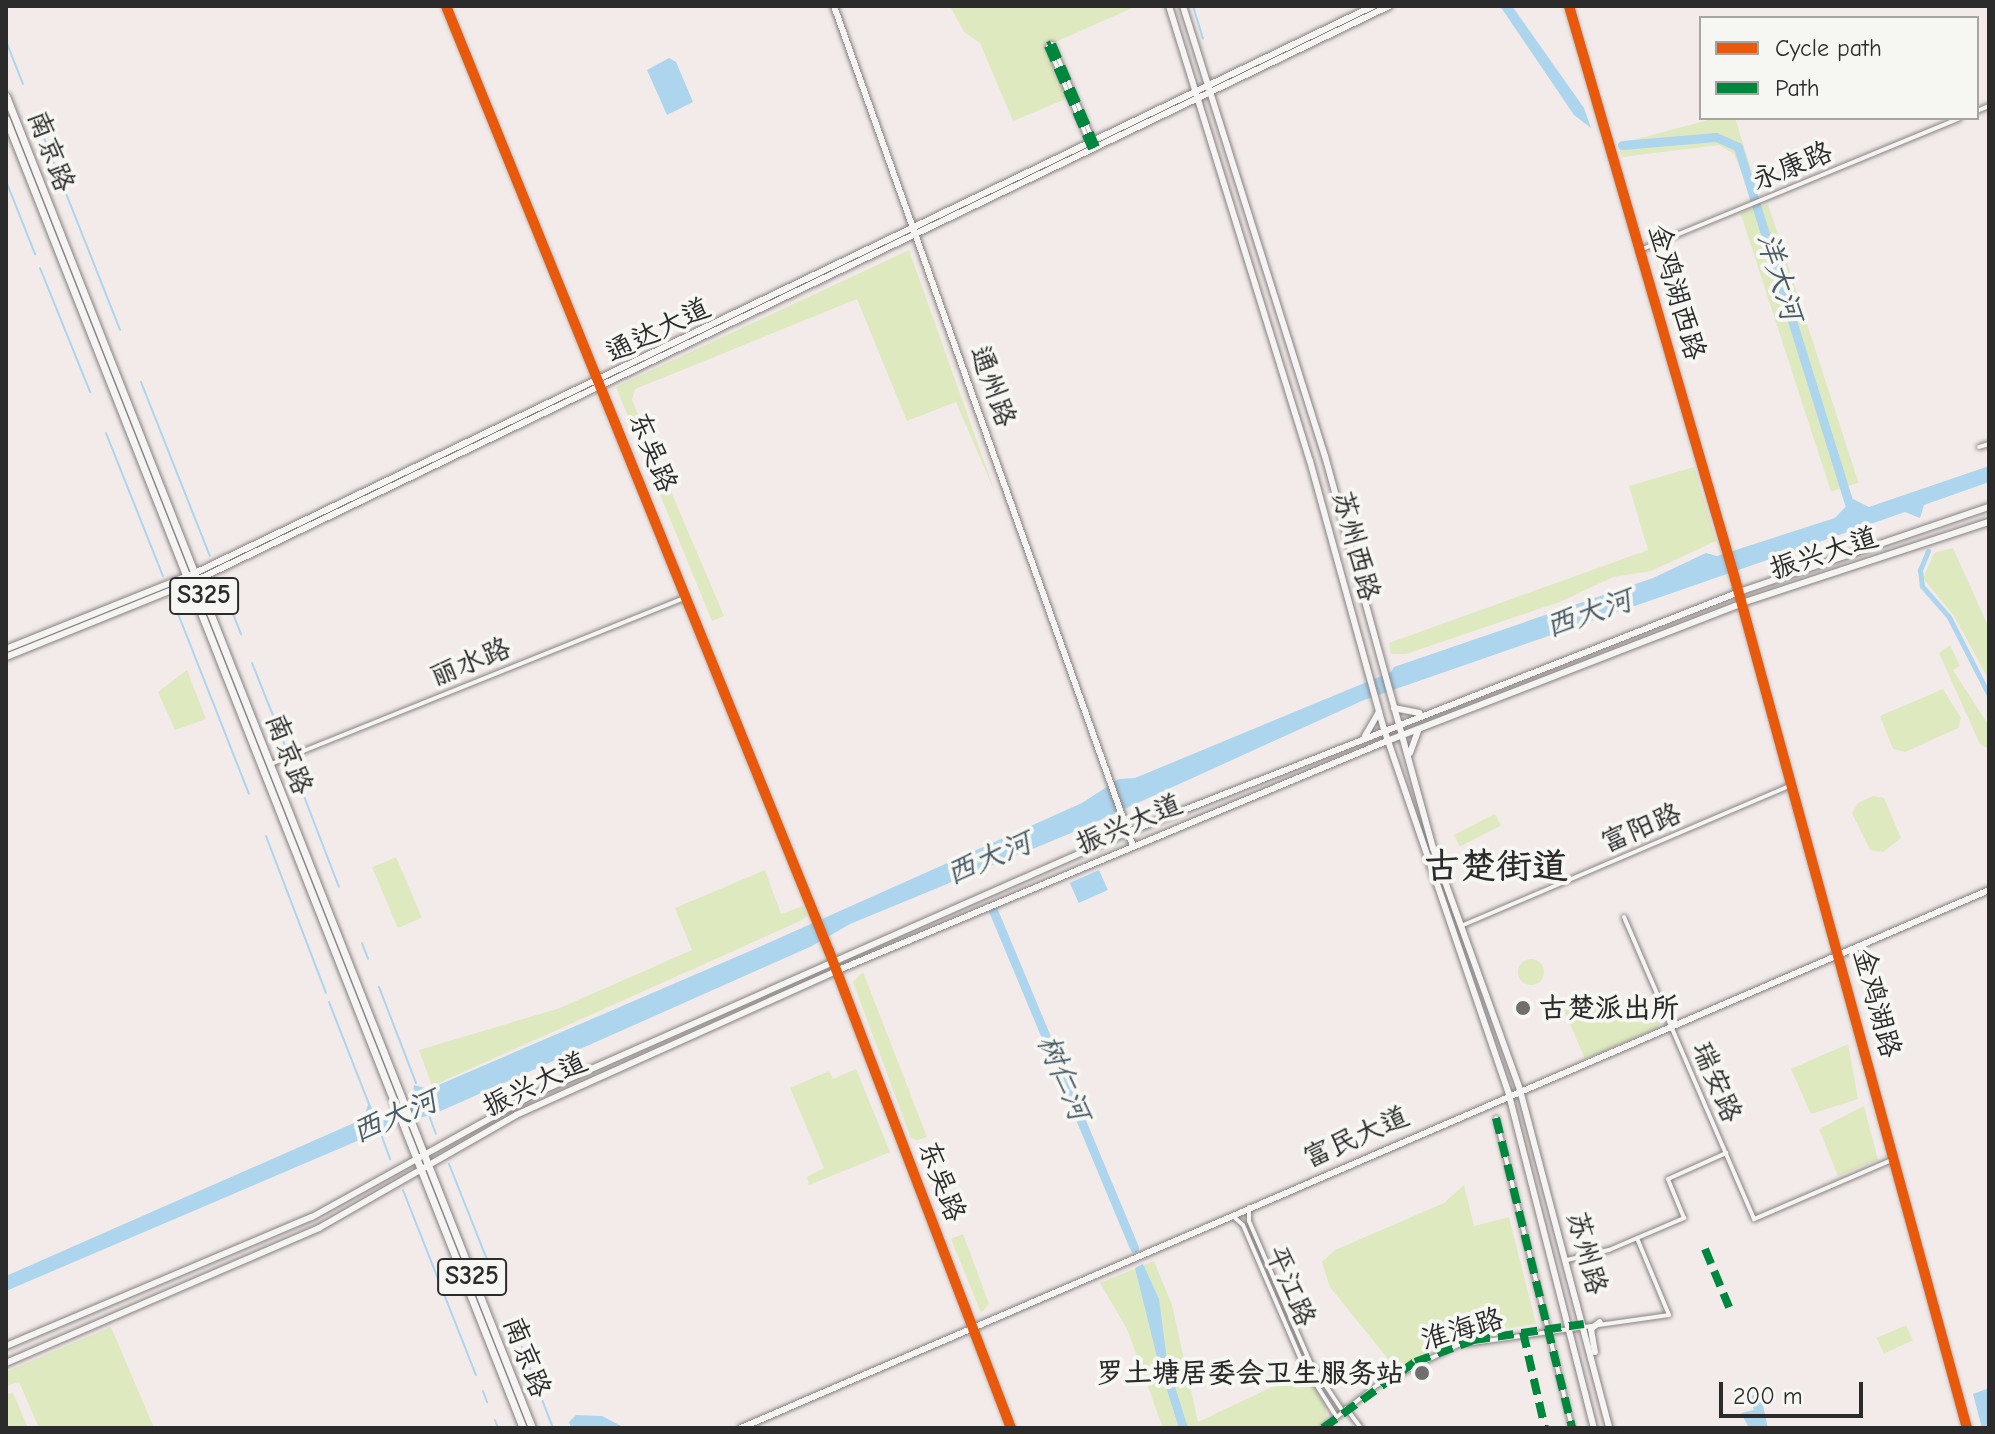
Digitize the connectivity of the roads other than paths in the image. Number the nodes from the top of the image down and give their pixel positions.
1 (446, 6) edge
2 (834, 6) edge
3 (1169, 6) edge
4 (1183, 6) edge
5 (1373, 6) edge
6 (1389, 6) edge
7 (1569, 6) edge
8 (1066, 82) junction
9 (1208, 84) junction
10 (1195, 90) junction
11 (1211, 92) junction
12 (6, 96) edge
13 (1198, 99) junction
14 (6, 119) edge
15 (1955, 120) edge
16 (1091, 140) junction
17 (1094, 148) junction
18 (914, 230) junction
19 (1639, 250) junction
20 (598, 382) junction
21 (1989, 444) edge
22 (1979, 447) dead end
23 (1989, 507) edge
24 (1989, 522) edge
25 (192, 578) junction
26 (1739, 592) junction
27 (686, 597) junction
28 (1742, 603) junction
29 (6, 649) edge
30 (6, 657) edge
31 (1394, 705) junction
32 (1378, 709) junction
33 (1431, 711) junction
34 (1399, 724) junction
35 (1430, 724) junction
36 (1384, 729) junction
37 (1402, 735) junction
38 (1364, 738) junction
39 (1387, 741) junction
40 (1371, 747) junction
41 (1407, 754) junction
42 (1393, 757) junction
43 (1410, 764) junction
44 (269, 765) junction
45 (1792, 785) junction
46 (1128, 832) junction
47 (1133, 846) junction
48 (1989, 890) edge
49 (1624, 917) dead end
50 (1461, 926) junction
51 (1839, 954) junction
52 (832, 960) junction
53 (836, 971) junction
54 (1670, 1025) junction
55 (1520, 1090) junction
56 (1509, 1095) junction
57 (397, 1097) junction
58 (1496, 1118) dead end
59 (409, 1128) junction
60 (424, 1153) junction
61 (1726, 1153) junction
62 (415, 1158) junction
63 (1895, 1159) junction
64 (428, 1166) junction
65 (420, 1171) junction
66 (1249, 1207) junction
67 (1232, 1215) junction
68 (1637, 1238) junction
69 (1567, 1260) junction
70 (1600, 1322) junction
71 (1584, 1324) junction
72 (1569, 1326) junction
73 (974, 1327) junction
74 (1548, 1329) junction
75 (6, 1346) edge
76 (6, 1363) edge
77 (1604, 1407) junction
78 (1344, 1409) junction
79 (1336, 1416) junction
80 (523, 1428) edge
81 (532, 1428) edge
82 (741, 1428) edge
83 (1011, 1428) edge
84 (1323, 1428) edge
85 (1361, 1428) edge
86 (1572, 1428) edge
87 (1594, 1428) edge
88 (1609, 1428) edge
89 (1967, 1428) edge

1 - 20 main road, 东吴路
2 - 18 main road, 通州路
3 - 10 main road, 苏州西路
4 - 9 main road, 苏州西路
5 - 9 main road, 通达大道
6 - 11 main road, 通达大道
7 - 19 main road, 金鸡湖西路
8 - 8 street
8 - 16 street
9 - 10 main road, 通达大道
9 - 11 main road, 苏州西路
10 - 13 main road, 苏州西路
10 - 16 main road, 通达大道
11 - 13 main road, 通达大道
11 - 31 main road, 苏州西路
12 - 25 main road, 南京路 / S325
13 - 17 main road, 通达大道
13 - 32 main road, 苏州西路
14 - 25 main road, 南京路 / S325
15 - 19 street, 永康路
16 - 17 street
16 - 18 main road, 通达大道
17 - 18 main road, 通达大道
18 - 20 main road, 通达大道
18 - 46 main road, 通州路
19 - 26 main road, 金鸡湖西路
20 - 25 main road, 通达大道
20 - 27 main road, 东吴路
21 - 22 street
23 - 26 main road, 振兴大道
24 - 28 main road, 振兴大道
25 - 29 main road, 通达大道
25 - 30 main road, 通达大道
25 - 44 main road, 南京路 / S325
25 - 57 main road, 南京路 / S325
26 - 28 main road, 金鸡湖路
26 - 33 main road, 振兴大道
27 - 44 street, 丽水路
27 - 52 main road, 东吴路
28 - 35 main road, 振兴大道
28 - 45 main road, 金鸡湖路
31 - 33 main road
31 - 34 main road, 苏州西路
32 - 36 main road, 苏州西路
32 - 38 main road
33 - 34 main road, 振兴大道
34 - 36 main road, 振兴大道
34 - 37 main road, 苏州西路
35 - 37 main road, 振兴大道
35 - 43 main road
36 - 38 main road, 振兴大道
36 - 39 main road, 苏州西路
37 - 39 main road, 振兴大道
37 - 41 main road, 苏州西路
38 - 46 main road, 振兴大道
39 - 40 main road, 振兴大道
39 - 42 main road, 苏州西路
40 - 42 main road
40 - 47 main road, 振兴大道
41 - 42 main road
41 - 43 main road, 苏州西路
42 - 56 main road, 苏州西路
43 - 50 main road, 苏州西路
44 - 57 main road, 南京路 / S325
45 - 50 street, 富阳路
45 - 51 main road, 金鸡湖路
46 - 47 main road, 通州路
46 - 52 main road, 振兴大道
47 - 53 main road, 振兴大道
48 - 51 main road, 富民大道
49 - 54 street, 瑞安路
50 - 55 main road, 苏州西路
51 - 54 main road, 富民大道
51 - 63 main road, 金鸡湖路
52 - 53 main road, 东吴路
52 - 60 main road, 振兴大道
53 - 64 main road, 振兴大道
53 - 73 main road, 东吴路
54 - 55 main road, 富民大道
54 - 61 street, 瑞安路
55 - 56 main road, 富民大道
55 - 69 main road, 苏州路
56 - 66 main road, 富民大道
56 - 72 main road, 苏州路
57 - 59 main road, 南京路 / S325
58 - 74 street
59 - 60 main road, 南京路 / S325
59 - 62 main road, 南京路 / S325
60 - 62 main road, 振兴大道
60 - 64 main road, 南京路 / S325
61 - 63 street, 瑞安路
61 - 68 street
62 - 65 main road, 南京路 / S325
62 - 75 main road, 振兴大道
63 - 89 main road, 金鸡湖路
64 - 65 main road, 振兴大道
64 - 81 main road, 南京路 / S325
65 - 76 main road, 振兴大道
65 - 80 main road, 南京路 / S325
66 - 67 main road, 富民大道
66 - 78 street, 平江路
67 - 73 main road, 富民大道
67 - 79 street, 平江路
68 - 69 street
68 - 70 street, 淮海路
69 - 71 main road, 苏州路
70 - 71 street, 淮海路
70 - 77 main road
71 - 72 street, 淮海路
71 - 77 main road, 苏州路
72 - 74 street, 淮海路
72 - 87 main road, 苏州路
73 - 82 main road, 富民大道
73 - 83 main road, 东吴路
74 - 78 street, 淮海路
74 - 86 street
77 - 88 main road, 苏州路
78 - 79 street, 淮海路
78 - 85 street, 平江路
79 - 84 street, 淮海路

